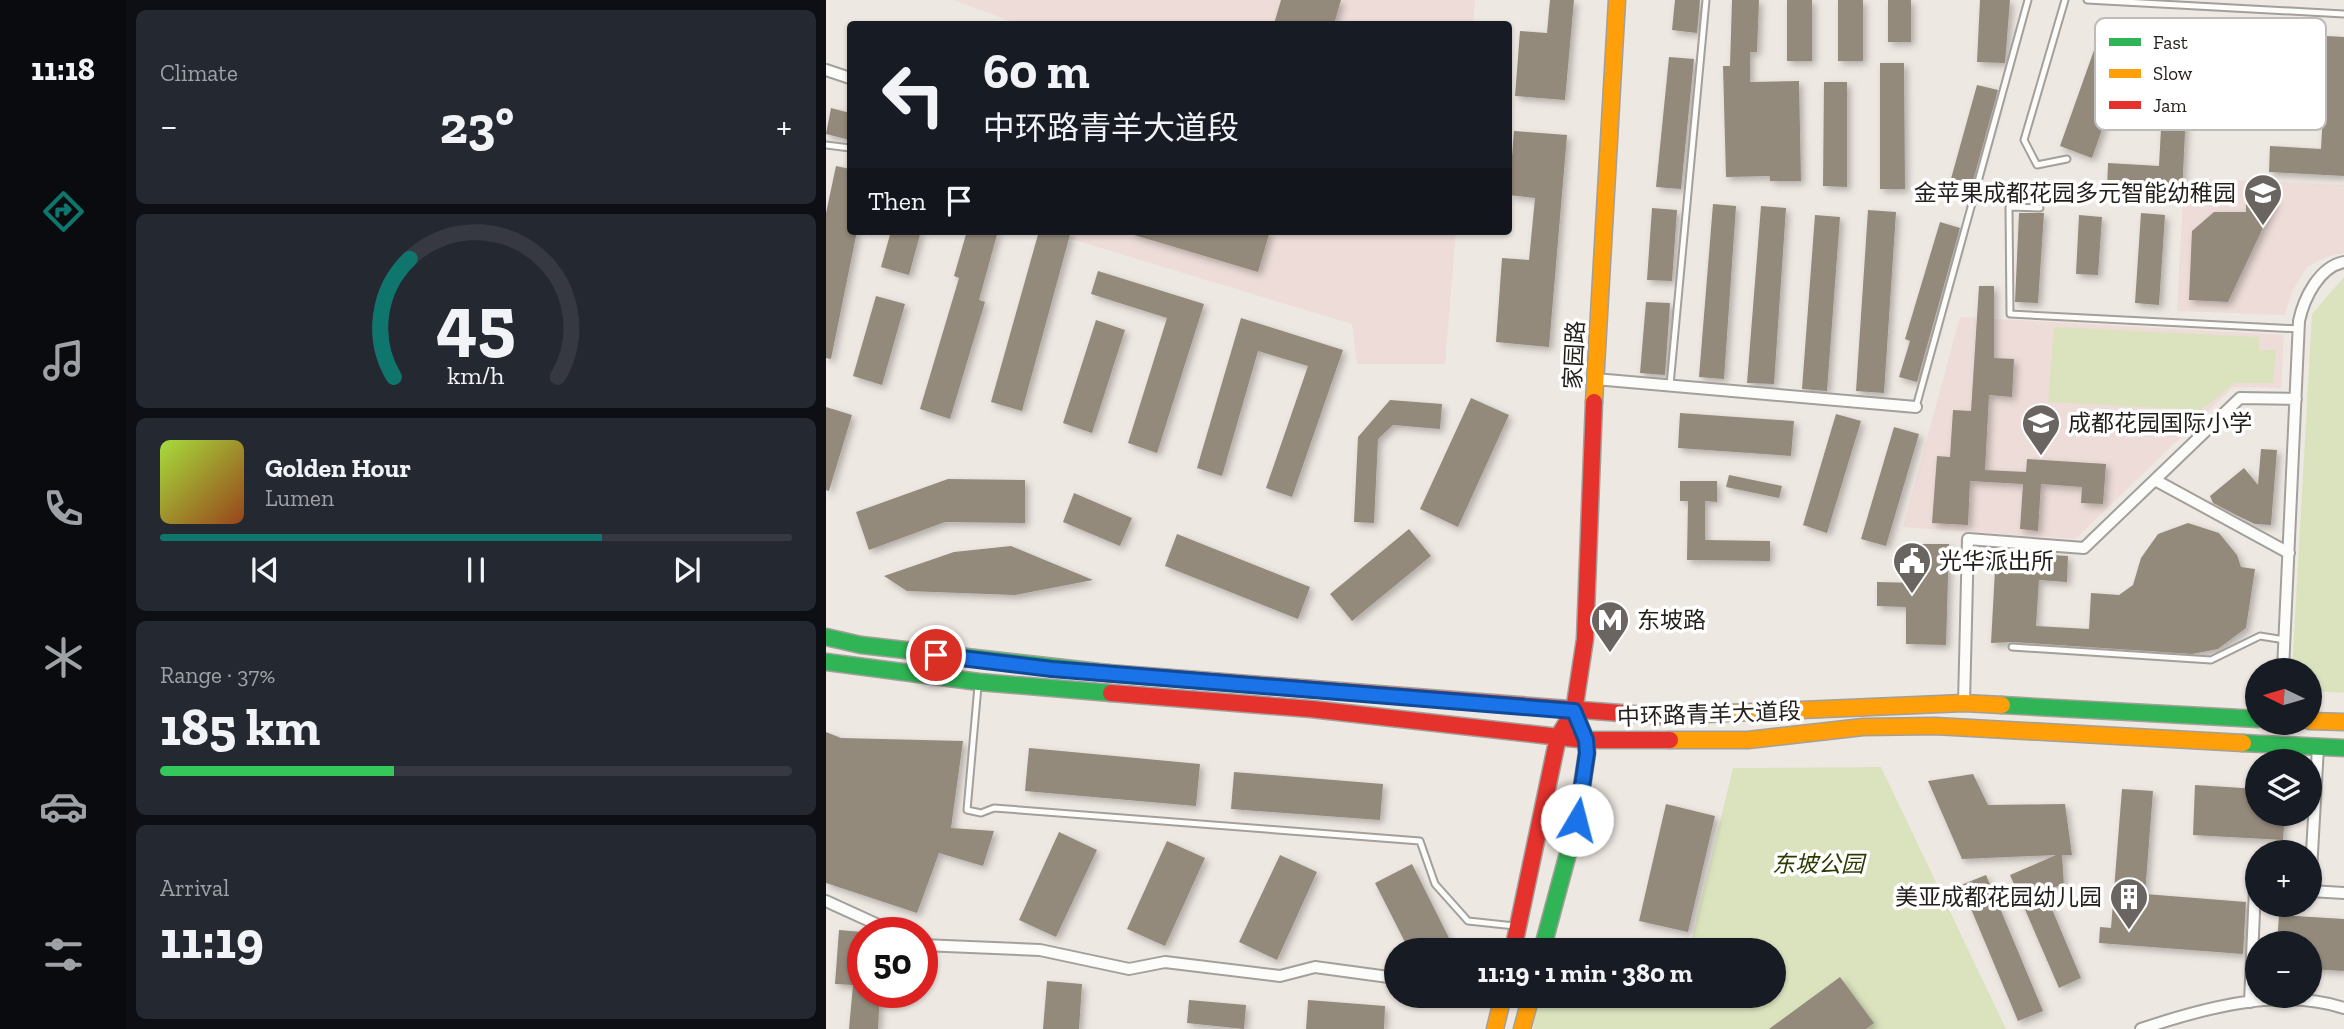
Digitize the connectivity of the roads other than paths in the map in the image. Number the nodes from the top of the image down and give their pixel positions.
1 (1617, 0) edge
2 (1706, 0) edge
3 (2028, 0) edge
4 (2065, 0) edge
5 (2087, 0) edge
6 (2344, 14) edge
7 (826, 70) edge
8 (847, 78) edge
9 (826, 145) edge
10 (847, 148) edge
11 (2067, 159) dead end
12 (2040, 208) dead end
13 (2344, 262) edge
14 (2299, 329) junction
15 (1595, 379) junction
16 (1670, 385) junction
17 (2296, 399) junction
18 (1916, 407) joint
19 (2155, 480) junction
20 (2289, 553) junction
21 (826, 638) edge
22 (2285, 640) junction
23 (2012, 647) dead end
24 (2284, 658) edge
25 (826, 662) edge
26 (979, 681) junction
27 (1964, 703) junction
28 (1574, 711) junction
29 (2245, 718) edge
30 (2322, 721) edge
31 (2344, 722) edge
32 (1558, 737) junction
33 (1586, 740) junction
34 (2318, 747) junction
35 (2344, 748) edge
36 (2313, 840) edge
37 (2322, 891) edge
38 (2344, 893) edge
39 (826, 901) edge
40 (861, 917) edge
41 (1518, 927) junction
42 (1516, 938) edge
43 (1545, 938) edge
44 (938, 946) edge
45 (1384, 976) edge
46 (2245, 1003) edge
47 (2322, 1006) edge
48 (1500, 1008) edge
49 (1528, 1008) edge
50 (2344, 1008) edge
51 (1495, 1029) edge
52 (1522, 1029) edge
53 (2141, 1029) edge

1 - 15 main road, 家园路
2 - 16 lane
3 - 18 lane
4 - 11 lane
5 - 6 lane
7 - 8 street
9 - 10 lane
12 - 14 lane
13 - 14 street
14 - 17 street
15 - 16 street
15 - 28 main road, 家园路
16 - 18 street
17 - 19 street
17 - 20 street
19 - 20 street
19 - 27 street
20 - 22 street
21 - 28 main road, 中环路青羊大道段
22 - 23 lane
22 - 24 street
25 - 26 main road, 中环路青羊大道段
26 - 32 main road, 中环路青羊大道段
26 - 41 lane
27 - 28 main road, 中环路青羊大道段
27 - 29 main road, 中环路青羊大道段
28 - 32 main road
28 - 33 main road
30 - 31 main road
32 - 33 main road, 中环路青羊大道段
32 - 41 main road
33 - 34 main road, 中环路青羊大道段
33 - 43 main road
34 - 35 main road, 中环路青羊大道段
34 - 36 street
37 - 38 street
39 - 40 street
41 - 42 main road
44 - 45 street
46 - 53 street
47 - 50 street
48 - 51 main road
49 - 52 main road

